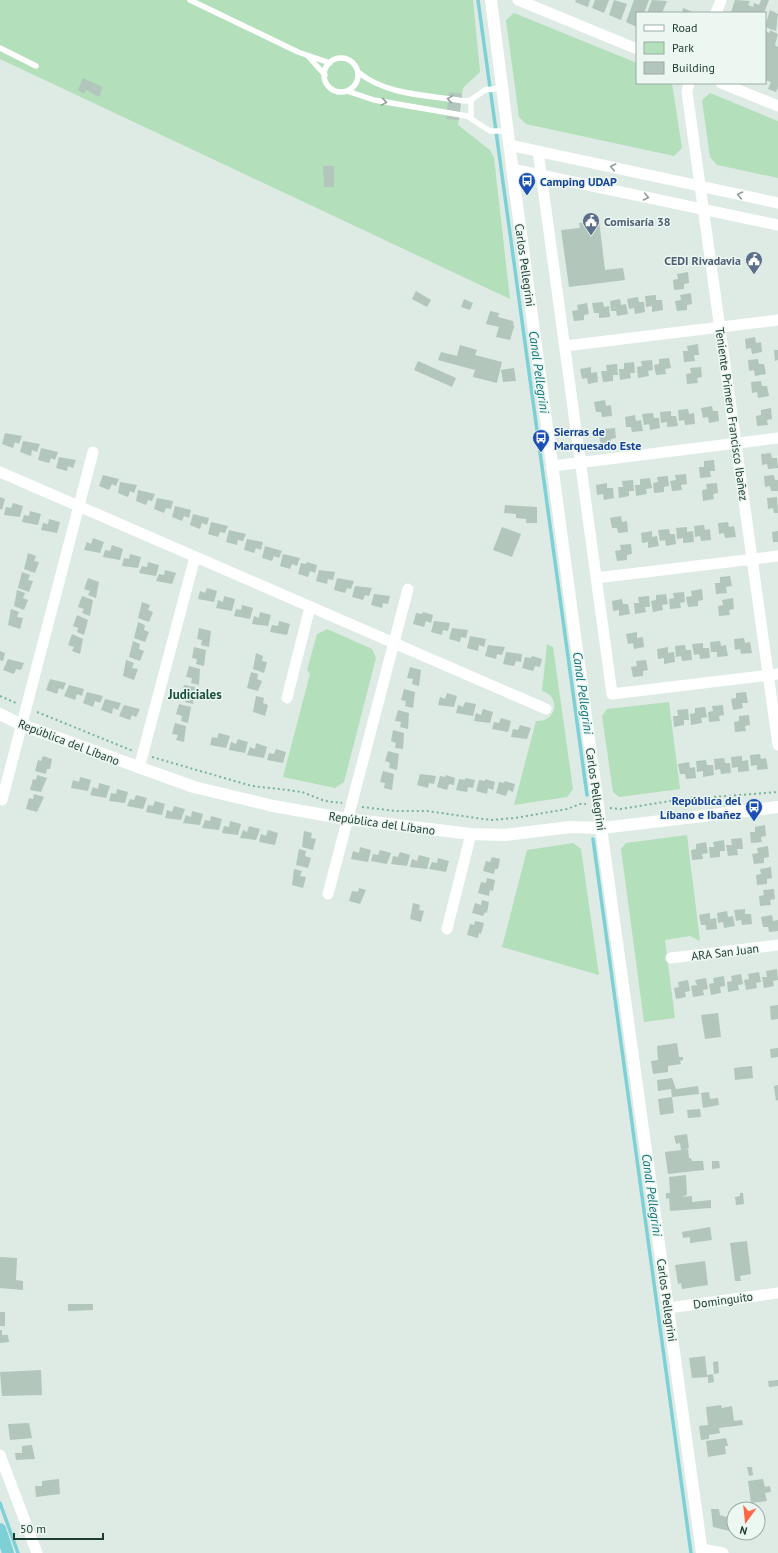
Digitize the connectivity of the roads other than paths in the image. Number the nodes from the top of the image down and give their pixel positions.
1 (190, 0) edge
2 (492, 0) edge
3 (518, 0) edge
4 (721, 0) edge
5 (716, 12) edge
6 (0, 48) edge
7 (636, 49) edge
8 (308, 56) junction
9 (330, 63) junction
10 (36, 66) dead end
11 (358, 72) junction
12 (325, 75) junction
13 (689, 84) edge
14 (723, 84) edge
15 (497, 88) junction
16 (347, 91) junction
17 (471, 100) junction
18 (778, 106) edge
19 (471, 117) junction
20 (504, 131) junction
21 (509, 145) junction
22 (538, 151) junction
23 (512, 169) junction
24 (541, 175) junction
25 (700, 186) junction
26 (778, 203) edge
27 (703, 209) junction
28 (778, 225) edge
29 (778, 320) edge
30 (720, 327) junction
31 (564, 346) junction
32 (778, 438) edge
33 (736, 443) junction
34 (93, 452) dead end
35 (580, 462) junction
36 (552, 466) junction
37 (0, 472) edge
38 (79, 507) junction
39 (778, 556) edge
40 (195, 557) junction
41 (752, 559) junction
42 (596, 578) junction
43 (408, 589) dead end
44 (310, 607) junction
45 (394, 643) junction
46 (773, 674) edge
47 (287, 698) dead end
48 (546, 710) dead end
49 (0, 714) edge
50 (22, 725) junction
51 (778, 745) edge
52 (139, 768) junction
53 (2, 800) dead end
54 (778, 807) edge
55 (347, 819) junction
56 (602, 828) junction
57 (471, 834) junction
58 (328, 894) dead end
59 (447, 929) dead end
60 (778, 945) edge
61 (671, 958) dead end
62 (778, 1293) edge
63 (668, 1308) junction
64 (0, 1455) edge
65 (702, 1551) edge
66 (37, 1553) edge
67 (723, 1553) edge

1 - 8 lane
2 - 15 main road, Carlos Pellegrini
3 - 7 street
4 - 5 street
6 - 10 lane
8 - 9 lane
8 - 12 lane
9 - 11 lane
9 - 12 lane
11 - 16 lane
17 -> 11 lane
12 - 16 lane
13 - 25 street, Teniente Primero Francisco Ibañez
14 - 18 street
15 - 17 lane
15 - 20 main road, Carlos Pellegrini
16 -> 19 lane
17 - 19 lane
19 - 20 lane
20 - 21 main road, Carlos Pellegrini
21 - 22 street
21 - 23 main road, Carlos Pellegrini
22 - 24 street
25 -> 22 street
23 - 24 street
23 - 36 main road, Carlos Pellegrini
24 -> 27 street
24 - 31 street
26 -> 25 street
25 - 27 street, Teniente Primero Francisco Ibañez
27 - 28 street
27 - 30 street, Teniente Primero Francisco Ibañez
29 - 30 street
30 - 31 street
30 - 33 street, Teniente Primero Francisco Ibañez
31 - 35 street
32 - 33 street
33 - 35 street
33 - 41 street, Teniente Primero Francisco Ibañez
34 - 38 street
35 - 36 street
35 - 42 street
36 - 56 main road, Carlos Pellegrini
37 - 38 street
38 - 40 street
38 - 50 street
39 - 41 street
40 - 44 street
40 - 52 street
41 - 42 street
41 - 46 street, Teniente Primero Francisco Ibañez
42 - 46 street
43 - 45 street
44 - 45 street
44 - 47 street
45 - 48 street
45 - 55 street
46 - 51 street, Teniente Primero Francisco Ibañez
49 - 50 main road, República del Líbano
50 - 52 main road, República del Líbano
50 - 53 street
52 - 55 main road, República del Líbano
54 - 56 main road, República del Líbano
55 - 57 main road, República del Líbano
55 - 58 street
56 - 57 main road, República del Líbano
56 - 63 main road, Carlos Pellegrini
57 - 59 street
60 - 61 street, ARA San Juan
62 - 63 street, Dominguito
63 - 65 main road, Carlos Pellegrini
64 - 66 street
65 - 67 street

